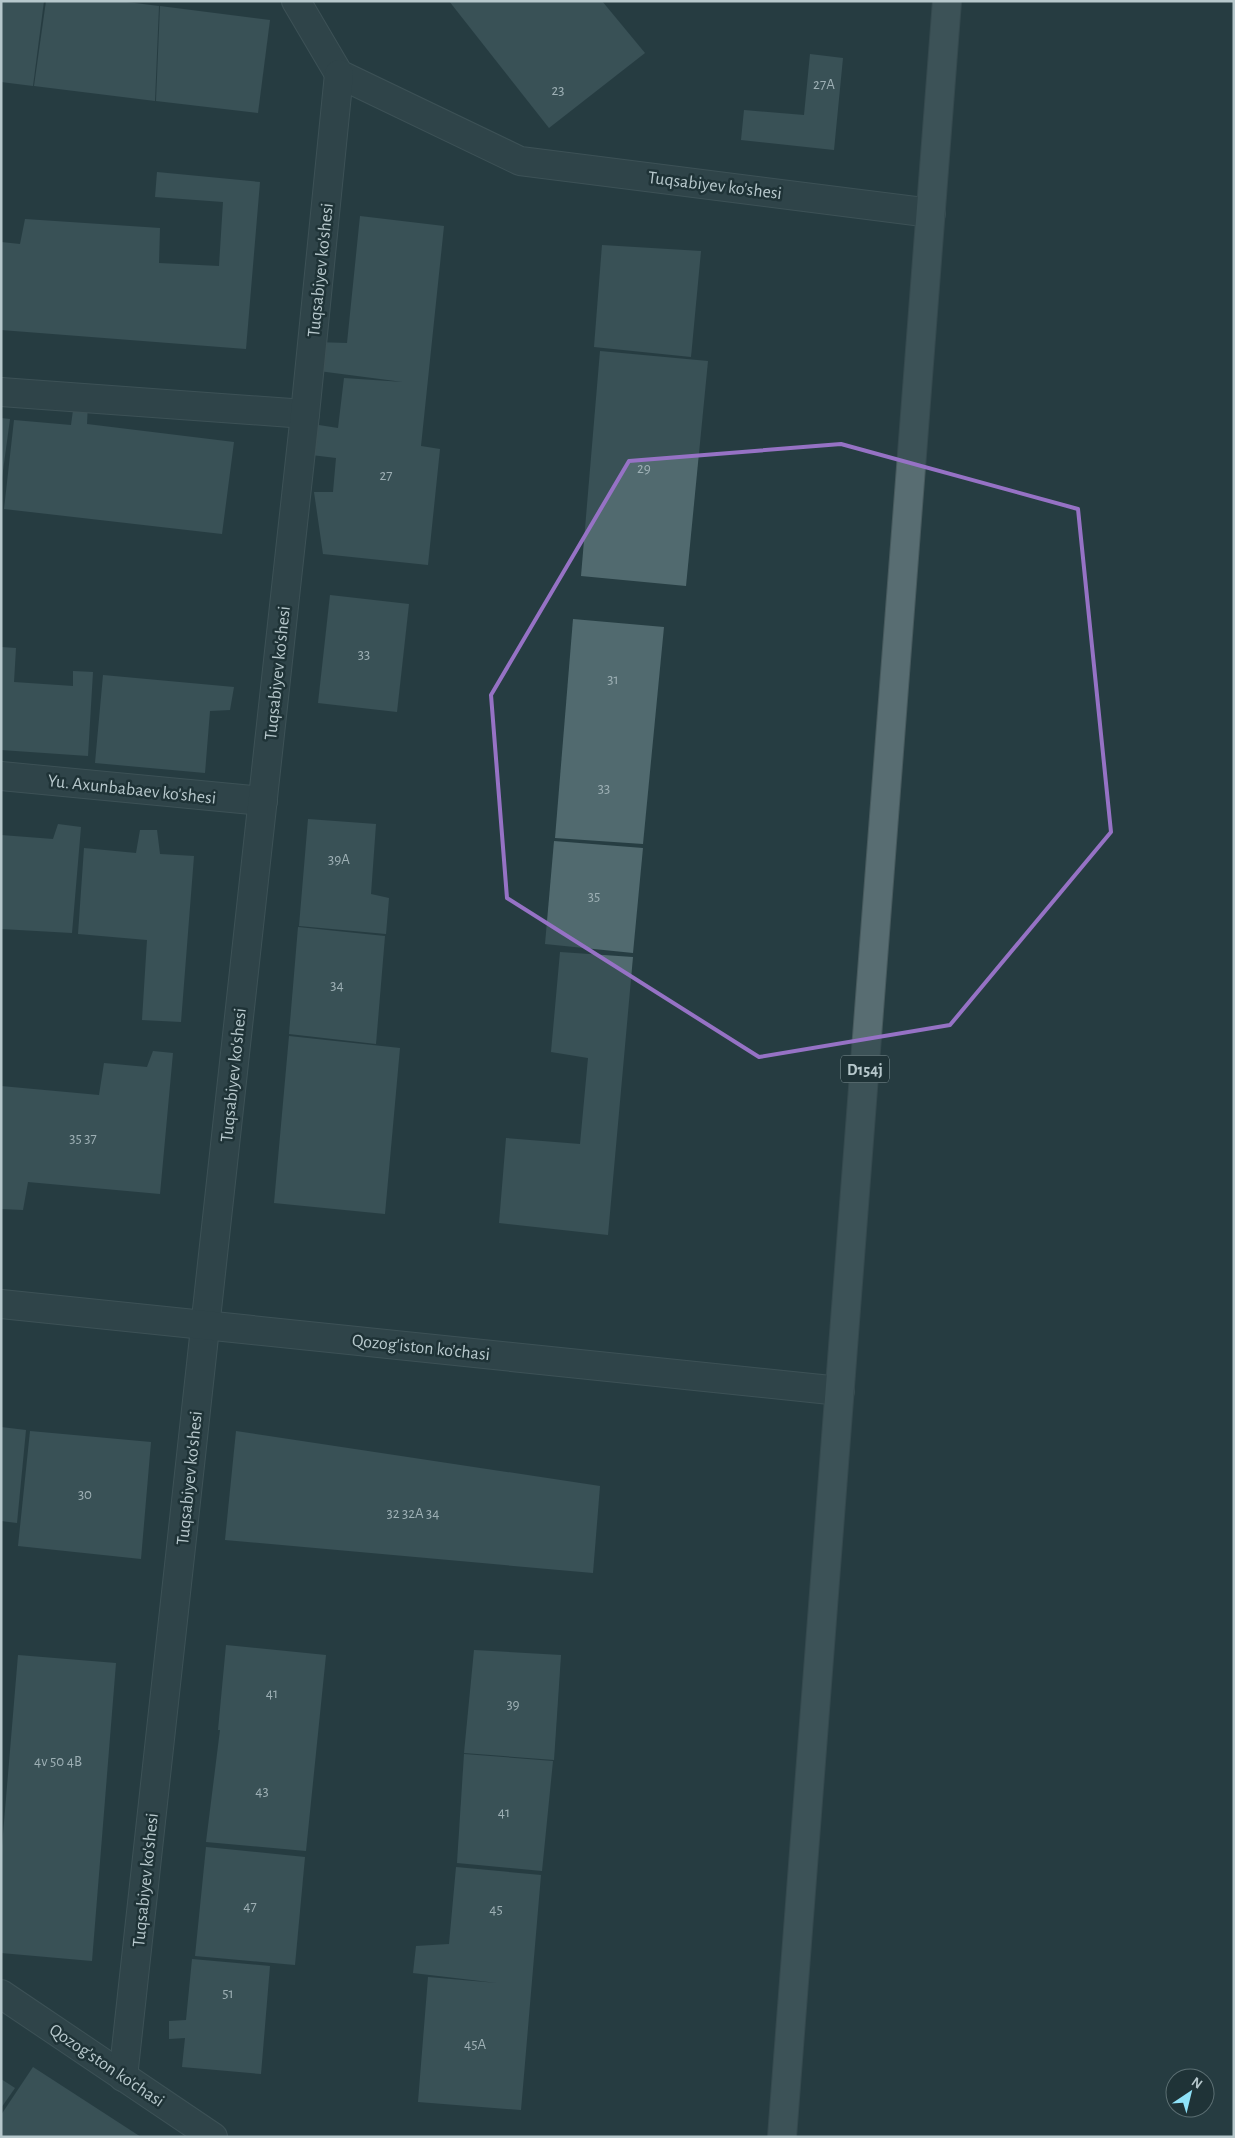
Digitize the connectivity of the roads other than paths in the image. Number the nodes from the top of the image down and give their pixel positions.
1 (296, 1) edge
2 (947, 1) edge
3 (340, 74) junction
4 (931, 213) junction
5 (1, 392) edge
6 (305, 414) junction
7 (1, 776) edge
8 (263, 802) junction
9 (1, 1304) edge
10 (206, 1325) junction
11 (840, 1390) junction
12 (1, 1994) edge
13 (123, 2076) junction
14 (213, 2137) edge
15 (782, 2137) edge

1 - 3 street
2 - 4 main road, D154j
3 - 4 street, Tuqsabiyev ko'shesi
3 - 6 street, Tuqsabiyev ko'shesi
4 - 11 main road, D154j
5 - 6 street
6 - 8 street, Tuqsabiyev ko'shesi
7 - 8 street, Yu. Axunbabaev ko'shesi
8 - 10 street, Tuqsabiyev ko'shesi
9 - 10 street, Qozog'iston ko'chasi
10 - 11 street, Qozog'iston ko'chasi
10 - 13 street, Tuqsabiyev ko'shesi
11 - 15 main road, D154j
12 - 13 street, Qozog'ston ko'chasi
13 - 14 street, Qozog'ston ko'chasi

